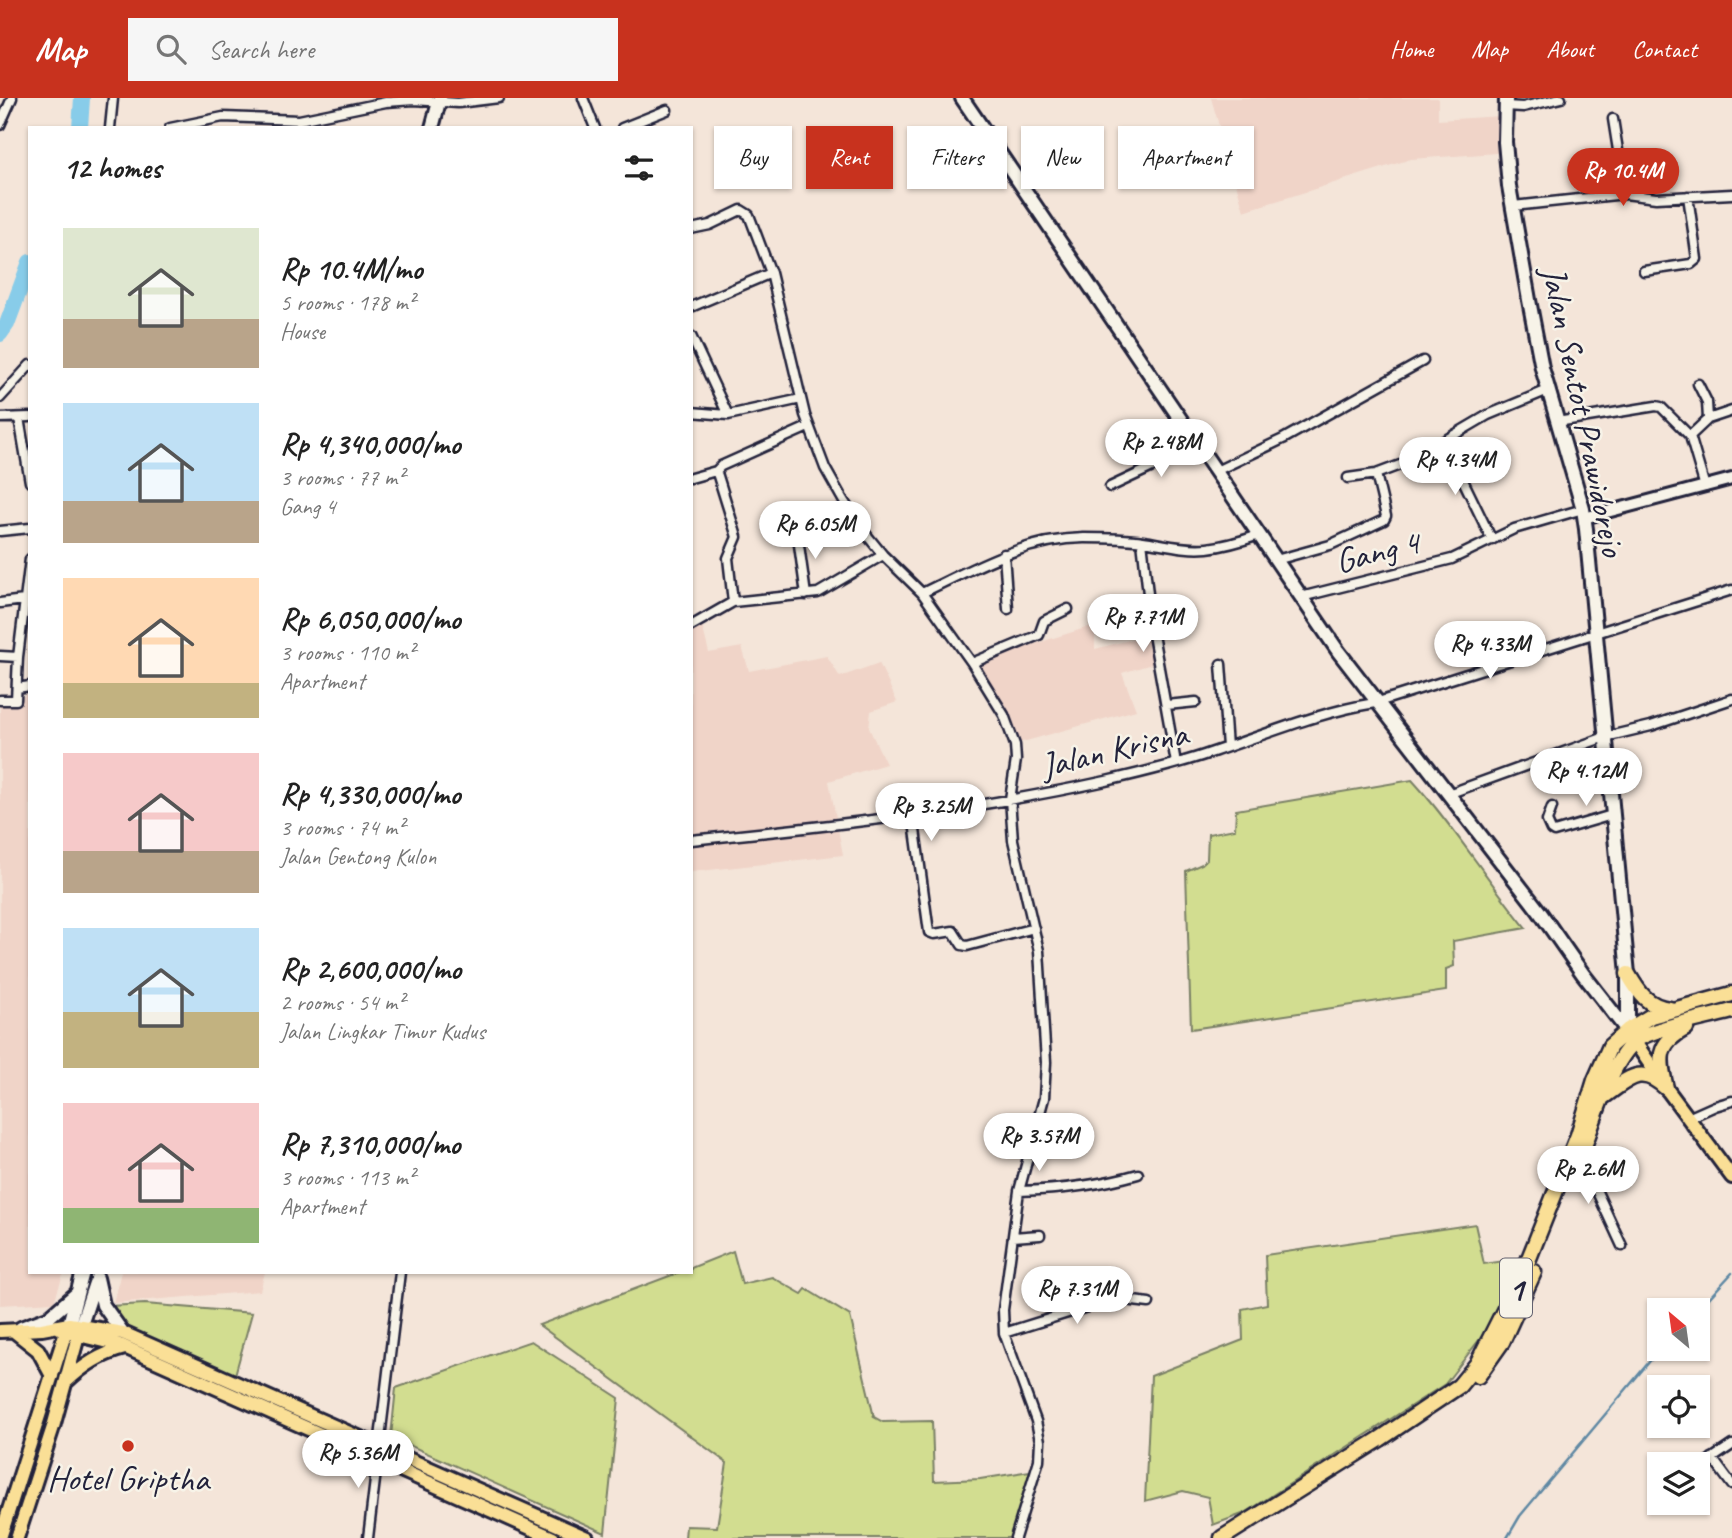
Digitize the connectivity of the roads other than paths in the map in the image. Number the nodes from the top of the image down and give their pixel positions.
1 (12, 98) edge
2 (113, 98) edge
3 (499, 98) edge
4 (583, 98) edge
5 (962, 98) edge
6 (1561, 98) edge
7 (439, 99) edge
8 (1506, 102) edge
9 (667, 110) dead end
10 (250, 117) junction
11 (1614, 119) dead end
12 (0, 125) edge
13 (110, 126) edge
14 (179, 126) edge
15 (250, 126) edge
16 (432, 126) edge
17 (594, 126) edge
18 (627, 126) edge
19 (1625, 194) junction
20 (1732, 194) edge
21 (1688, 196) junction
22 (1513, 206) junction
23 (693, 229) edge
24 (1644, 271) dead end
25 (771, 273) junction
26 (693, 306) edge
27 (693, 341) edge
28 (1423, 361) dead end
29 (28, 368) edge
30 (1698, 384) dead end
31 (1548, 390) junction
32 (0, 398) edge
33 (801, 399) junction
34 (1732, 411) edge
35 (693, 412) edge
36 (728, 415) junction
37 (28, 417) edge
38 (0, 418) edge
39 (19, 418) junction
40 (1708, 419) junction
41 (1557, 422) junction
42 (808, 426) junction
43 (1690, 436) junction
44 (1444, 441) junction
45 (1199, 445) junction
46 (28, 470) edge
47 (716, 471) junction
48 (1216, 471) junction
49 (1376, 474) junction
50 (693, 477) edge
51 (1348, 478) dead end
52 (1732, 479) edge
53 (1110, 487) dead end
54 (1705, 487) junction
55 (794, 509) dead end
56 (1583, 514) junction
57 (28, 528) edge
58 (0, 531) edge
59 (1259, 534) junction
60 (1492, 540) junction
61 (1142, 541) junction
62 (1004, 554) junction
63 (883, 555) junction
64 (1276, 560) junction
65 (28, 573) edge
66 (1732, 590) edge
67 (922, 593) junction
68 (806, 595) junction
69 (1301, 597) junction
70 (24, 600) junction
71 (733, 602) junction
72 (0, 603) edge
73 (1068, 608) dead end
74 (1008, 609) dead end
75 (26, 618) edge
76 (693, 625) edge
77 (1597, 633) junction
78 (1465, 636) dead end
79 (0, 656) edge
80 (18, 657) junction
81 (972, 663) junction
82 (1221, 664) dead end
83 (1485, 668) junction
84 (28, 686) edge
85 (17, 688) junction
86 (1732, 699) edge
87 (0, 700) edge
88 (1196, 702) dead end
89 (1375, 703) junction
90 (1167, 705) junction
91 (1605, 737) junction
92 (1227, 747) junction
93 (1176, 763) junction
94 (1448, 794) junction
95 (1010, 799) junction
96 (1552, 807) dead end
97 (913, 815) junction
98 (1612, 815) junction
99 (693, 840) edge
100 (1034, 928) junction
101 (1629, 974) junction
102 (1732, 993) edge
103 (1670, 1009) junction
104 (1732, 1011) edge
105 (1707, 1018) junction
106 (1632, 1036) junction
107 (1666, 1088) junction
108 (1603, 1097) junction
109 (1732, 1101) edge
110 (1688, 1118) junction
111 (1580, 1154) junction
112 (1138, 1174) dead end
113 (1732, 1177) edge
114 (1019, 1191) junction
115 (1040, 1235) dead end
116 (1013, 1237) junction
117 (1622, 1246) dead end
118 (82, 1274) edge
119 (400, 1274) edge
120 (98, 1275) edge
121 (76, 1294) junction
122 (1149, 1303) dead end
123 (70, 1329) junction
124 (0, 1331) edge
125 (14, 1331) junction
126 (123, 1333) junction
127 (1004, 1333) junction
128 (125, 1348) junction
129 (52, 1376) junction
130 (65, 1384) junction
131 (1732, 1445) edge
132 (377, 1452) junction
133 (1712, 1458) joint
134 (1732, 1485) edge
135 (0, 1538) edge
136 (17, 1538) edge
137 (368, 1538) edge
138 (553, 1538) edge
139 (587, 1538) edge
140 (1015, 1538) edge
141 (1222, 1538) edge
142 (1239, 1538) edge

1 - 12 street
2 - 13 street
3 - 7 street
4 - 17 street
5 - 45 main road
6 - 8 street
7 - 10 street
7 - 16 main road
8 - 22 main road, Jalan Sentot Prawidorejo
9 - 18 street
10 - 14 street
10 - 15 street
11 - 19 street
19 - 21 street
19 - 22 street
20 - 21 street
21 - 24 street
22 - 31 main road, Jalan Sentot Prawidorejo
23 - 25 street
25 - 26 street
25 - 33 street
27 - 36 street
28 - 48 street
29 - 32 street
30 - 40 street
31 - 41 main road, Jalan Sentot Prawidorejo
31 - 44 street
33 - 36 street
33 - 42 street
34 - 40 street
35 - 36 street
37 - 39 street
38 - 39 street
39 - 46 street
40 - 43 street
41 - 43 street
41 - 56 main road, Jalan Sentot Prawidorejo
42 - 47 street
42 - 63 street
43 - 54 street
44 - 49 street
44 - 60 street
45 - 48 main road
45 - 53 street
47 - 50 street
47 - 71 street
48 - 59 main road
49 - 51 street
49 - 64 street
52 - 54 street
54 - 56 street
55 - 68 street
56 - 60 street, Gang 4
56 - 77 main road, Jalan Sentot Prawidorejo
57 - 58 street
59 - 61 street
59 - 64 main road
60 - 69 street, Gang 4
61 - 62 street
61 - 90 street
62 - 67 street
62 - 74 street
63 - 67 street
63 - 68 street
64 - 69 main road
65 - 70 street
66 - 77 street, Jalan Krisna
67 - 81 street
68 - 71 street
69 - 89 main road
70 - 72 street
70 - 75 street
71 - 76 street
73 - 81 street
75 - 80 street
77 - 83 street, Jalan Krisna
77 - 91 main road, Jalan Sentot Prawidorejo
78 - 83 street
79 - 80 street
80 - 85 street
81 - 95 street
82 - 92 street
83 - 89 street, Jalan Krisna
84 - 85 street
85 - 87 street
86 - 91 street
88 - 90 street
89 - 92 street, Jalan Krisna
89 - 94 main road
90 - 93 street
91 - 94 street
91 - 98 main road, Jalan Sentot Prawidorejo
92 - 93 street, Jalan Krisna
93 - 95 street, Jalan Krisna
94 - 106 main road
95 - 97 street, Jalan Krisna
95 - 100 street
96 - 98 street
97 - 99 street, Jalan Krisna
97 - 100 street
98 - 101 main road, Jalan Sentot Prawidorejo
100 - 114 street
101 - 103 highway
101 - 106 main road, Jalan Sentot Prawidorejo
102 - 103 highway, 1
103 - 106 highway, 1
104 - 105 highway, 1
105 - 106 highway, 1
105 - 107 highway
106 - 107 main road
106 - 108 highway, 1
106 - 141 highway, 1
107 - 108 highway
107 - 110 main road
108 - 111 highway, 1
109 - 110 street
110 - 113 main road
111 - 117 street
111 - 142 highway, 1
112 - 114 street
114 - 116 street
115 - 116 street
116 - 127 street
118 - 121 main road
119 - 132 street
120 - 123 main road
120 - 126 main road
121 - 123 main road
121 - 125 main road
122 - 127 street
123 - 125 main road
123 - 126 main road
123 - 128 main road
123 - 129 main road
123 - 130 main road
124 - 125 main road
125 - 129 main road
126 - 132 main road
127 - 140 street
128 - 130 main road
128 - 132 main road
129 - 135 main road
130 - 136 main road
131 - 133 street
132 - 137 street
132 - 138 main road
132 - 139 main road
133 - 134 street

